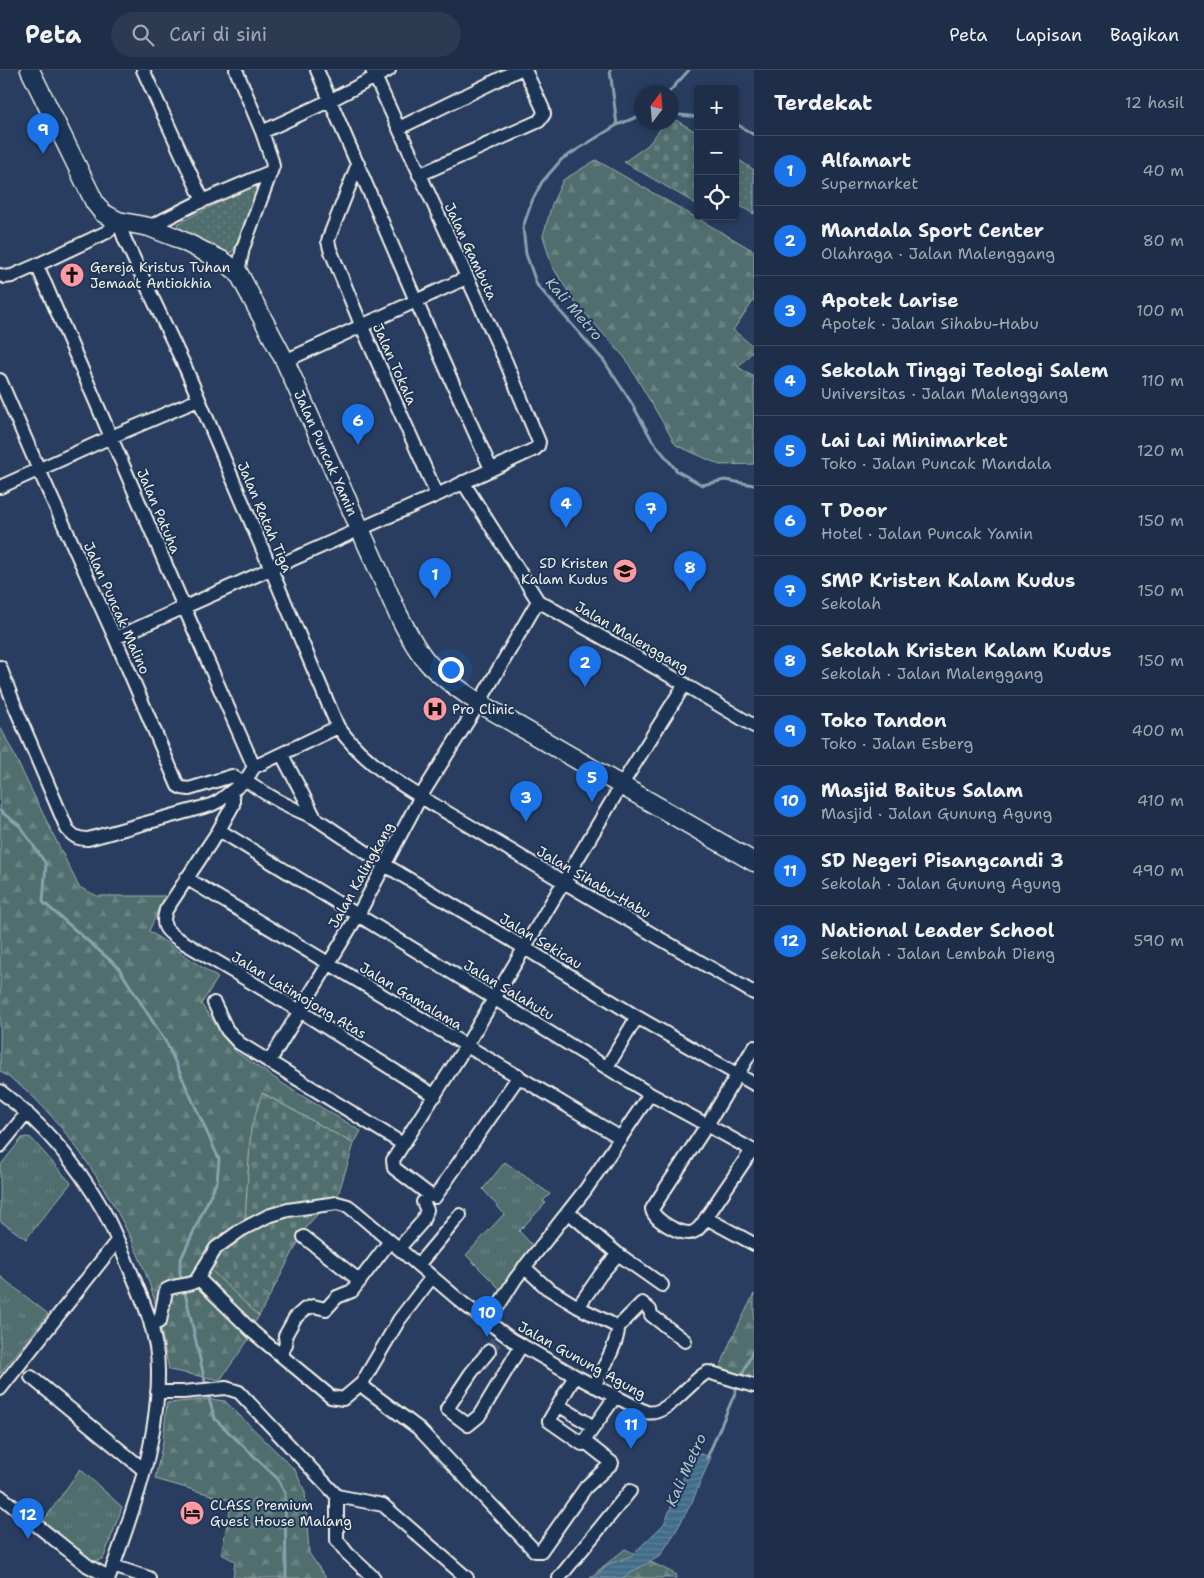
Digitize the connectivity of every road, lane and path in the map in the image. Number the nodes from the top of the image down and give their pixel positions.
1 (30, 70) edge
2 (143, 70) edge
3 (236, 70) edge
4 (317, 70) edge
5 (389, 70) edge
6 (518, 70) edge
7 (525, 70) edge
8 (373, 73) edge
9 (331, 100) junction
10 (399, 128) junction
11 (262, 132) junction
12 (358, 164) junction
13 (270, 172) junction
14 (419, 175) junction
15 (203, 201) junction
16 (118, 221) junction
17 (149, 226) junction
18 (37, 266) junction
19 (238, 272) junction
20 (0, 275) edge
21 (466, 278) junction
22 (416, 301) junction
23 (362, 327) junction
24 (285, 361) junction
25 (0, 380) edge
26 (198, 400) junction
27 (111, 437) junction
28 (491, 469) junction
29 (39, 470) junction
30 (463, 482) junction
31 (0, 487) edge
32 (437, 495) junction
33 (360, 529) junction
34 (271, 570) junction
35 (538, 600) junction
36 (184, 608) junction
37 (116, 638) junction
38 (0, 667) edge
39 (684, 684) junction
40 (479, 703) junction
41 (754, 726) edge
42 (338, 727) junction
43 (282, 754) junction
44 (254, 767) junction
45 (622, 784) junction
46 (239, 786) junction
47 (421, 796) junction
48 (315, 818) junction
49 (219, 830) junction
50 (754, 862) edge
51 (385, 865) junction
52 (186, 878) junction
53 (564, 882) junction
54 (358, 915) junction
55 (525, 948) junction
56 (329, 965) junction
57 (754, 993) edge
58 (494, 999) junction
59 (214, 1003) dead end
60 (300, 1011) junction
61 (637, 1017) junction
62 (466, 1046) junction
63 (754, 1047) edge
64 (269, 1062) junction
65 (607, 1067) junction
66 (738, 1075) junction
67 (519, 1076) junction
68 (754, 1084) edge
69 (0, 1091) edge
70 (650, 1094) junction
71 (435, 1096) junction
72 (27, 1113) junction
73 (707, 1125) junction
74 (621, 1138) junction
75 (403, 1144) junction
76 (0, 1146) edge
77 (753, 1151) edge
78 (423, 1202) dead end
79 (568, 1212) junction
80 (460, 1216) dead end
81 (706, 1218) junction
82 (304, 1237) dead end
83 (117, 1241) junction
84 (394, 1244) junction
85 (754, 1244) edge
86 (618, 1254) junction
87 (418, 1265) junction
88 (524, 1267) junction
89 (432, 1277) junction
90 (195, 1281) junction
91 (360, 1281) junction
92 (662, 1285) dead end
93 (578, 1307) junction
94 (488, 1322) junction
95 (151, 1326) junction
96 (618, 1328) junction
97 (685, 1341) dead end
98 (521, 1346) junction
99 (489, 1351) tunnel mouth
100 (280, 1355) junction
101 (575, 1376) junction
102 (31, 1377) dead end
103 (362, 1383) junction
104 (594, 1386) junction
105 (754, 1386) edge
106 (0, 1389) edge
107 (157, 1392) junction
108 (615, 1397) junction
109 (558, 1405) junction
110 (594, 1427) junction
111 (584, 1441) junction
112 (144, 1470) junction
113 (630, 1491) dead end
114 (0, 1496) edge
115 (337, 1496) junction
116 (110, 1574) edge
117 (149, 1578) edge
118 (374, 1578) edge
119 (467, 1578) edge
120 (559, 1578) edge

1 - 16 main road
2 - 15 street
3 - 11 street
4 - 9 street
5 - 8 street
6 - 10 street
7 - 14 street
8 - 9 street
8 - 10 street, Jalan Gambuta
9 - 11 street
9 - 12 street
10 - 14 street, Jalan Gambuta
11 - 13 street
12 - 22 street
12 - 23 street, Jalan Tokala
13 - 15 street
13 - 19 street
14 - 21 street, Jalan Gambuta
15 - 17 street
16 - 17 main road
16 - 18 street
16 - 26 street, Jalan Ratah Tiga
17 - 19 main road
18 - 20 street
18 - 27 street, Jalan Patuha
19 - 24 main road, Jalan Puncak Yamin
21 - 22 street
21 - 28 street, Jalan Gambuta
22 - 23 street
22 - 28 street
23 - 24 street
23 - 32 street, Jalan Tokala
24 - 33 main road, Jalan Puncak Yamin
25 - 29 street, Jalan Puncak Malino
26 - 27 street
26 - 34 street, Jalan Ratah Tiga
27 - 29 street
27 - 36 street, Jalan Patuha
28 - 30 street
29 - 31 street
29 - 37 street, Jalan Puncak Malino
30 - 32 street
30 - 35 street, Jalan Malenggang
32 - 33 street
33 - 34 street, Jalan Puncak Yamin
33 - 40 main road
34 - 36 street, Jalan Puncak Yamin
34 - 42 street, Jalan Ratah Tiga
35 - 39 street, Jalan Malenggang
35 - 40 street, Jalan Kalingkang
36 - 37 street, Jalan Puncak Yamin
36 - 44 street, Jalan Patuha
37 - 46 street, Jalan Puncak Malino
38 - 46 street
39 - 41 street, Jalan Malenggang
39 - 45 street
40 - 45 main road
40 - 47 street, Jalan Kalingkang
42 - 43 street
42 - 47 street, Jalan Ratah Tiga
43 - 44 street
43 - 48 street
44 - 46 street
45 - 50 main road
45 - 53 street
46 - 48 street, Jalan Sekicau
46 - 49 street
47 - 51 street, Jalan Kalingkang
47 - 53 street, Jalan Sihabu-Habu
48 - 51 street, Jalan Sekicau
49 - 52 street
49 - 54 street, Jalan Salahutu
51 - 54 street, Jalan Kalingkang
51 - 55 street, Jalan Sekicau
52 - 56 street, Jalan Gamalama
52 - 60 street, Jalan Latimojong Atas
53 - 55 street
53 - 57 street, Jalan Sihabu-Habu
54 - 56 street, Jalan Kalingkang
54 - 58 street, Jalan Salahutu
55 - 58 street
55 - 61 street, Jalan Sekicau
56 - 60 street, Jalan Kalingkang
56 - 62 street, Jalan Gamalama
58 - 62 street
58 - 65 street, Jalan Salahutu
59 - 64 street
60 - 64 street, Jalan Kalingkang
60 - 71 street, Jalan Latimojong Atas
61 - 65 street
61 - 66 street, Jalan Sekicau
62 - 67 street, Jalan Gamalama
62 - 71 street
63 - 66 street
64 - 75 street
65 - 70 street, Jalan Salahutu
66 - 68 street, Jalan Sekicau
66 - 73 street
67 - 74 street, Jalan Gamalama
67 - 75 street
69 - 72 street
70 - 73 street, Jalan Salahutu
70 - 74 street
71 - 75 street
72 - 76 street
72 - 83 street
73 - 77 street, Jalan Salahutu
73 - 81 street
74 - 79 street
77 - 81 street
78 - 84 street
79 - 86 street
79 - 88 street
80 - 87 street
81 - 85 street
82 - 91 street
83 - 95 street
83 - 106 street
84 - 87 street, Jalan Gunung Agung
84 - 90 street, Jalan Gunung Agung
84 - 91 street
86 - 92 street
86 - 93 street
87 - 89 street, Jalan Gunung Agung
88 - 93 street
88 - 94 street
89 - 94 street, Jalan Gunung Agung
89 - 103 street
90 - 95 street
90 - 100 street
91 - 100 street
93 - 96 street
94 - 98 street, Jalan Gunung Agung
95 - 107 street
96 - 97 street
96 - 104 street
98 - 99 street
98 - 101 street, Jalan Gunung Agung
100 - 103 street
101 - 104 street, Jalan Gunung Agung
101 - 109 street
102 - 112 street
103 - 111 street
104 - 108 street, Jalan Gunung Agung
105 - 108 street, Jalan Gunung Agung
107 - 112 street
107 - 115 street
108 - 110 street
109 - 110 street
109 - 111 street
110 - 111 street
112 - 116 street
113 - 120 street
114 - 116 street
115 - 118 street
115 - 119 street
116 - 117 street

